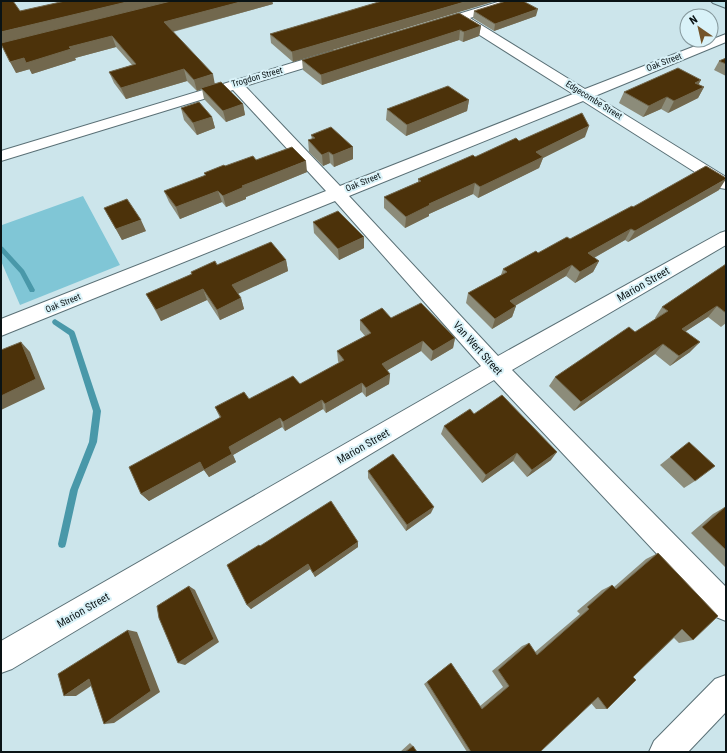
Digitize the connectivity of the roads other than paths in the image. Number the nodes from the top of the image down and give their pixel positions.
1 (513, 1) edge
2 (717, 1) edge
3 (726, 5) edge
4 (461, 18) junction
5 (423, 29) edge
6 (726, 38) edge
7 (348, 51) edge
8 (235, 84) junction
9 (584, 94) junction
10 (1, 156) edge
11 (726, 184) edge
12 (337, 193) junction
13 (726, 237) edge
14 (1, 328) edge
15 (496, 368) junction
16 (726, 607) edge
17 (1, 658) edge
18 (726, 690) edge
19 (665, 752) edge

1 - 4 street
2 - 3 main road
4 - 5 street
4 - 9 street, Edgecombe Street
6 - 9 street, Oak Street
7 - 8 street, Trogdon Street
8 - 10 street, Trogdon Street
8 - 12 street, Van Wert Street
9 - 11 street, Edgecombe Street
9 - 12 street, Oak Street
12 - 14 street, Oak Street
12 - 15 street, Van Wert Street
13 - 15 street, Marion Street
15 - 16 street, Van Wert Street
15 - 17 street, Marion Street
18 - 19 street

